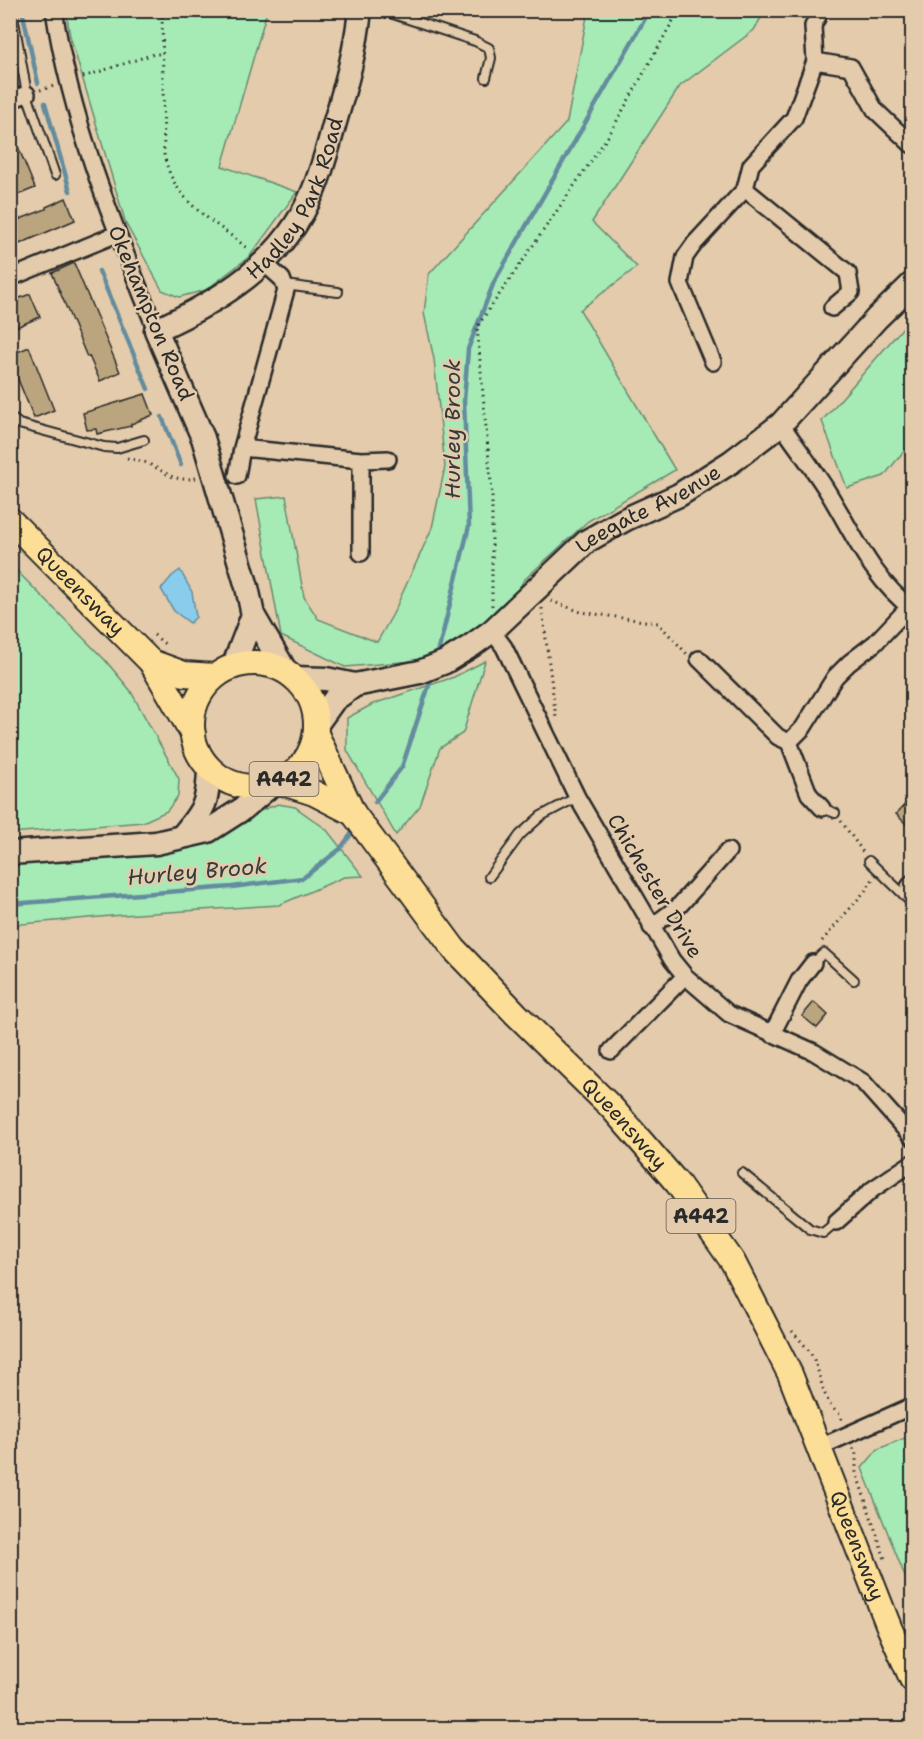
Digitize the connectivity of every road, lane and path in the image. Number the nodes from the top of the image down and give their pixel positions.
1 (12, 10) edge
2 (54, 10) edge
3 (162, 10) edge
4 (360, 10) edge
5 (381, 10) edge
6 (679, 10) edge
7 (821, 10) edge
8 (162, 54) junction
9 (815, 61) junction
10 (486, 78) dead end
11 (68, 82) junction
12 (27, 94) junction
13 (10, 100) edge
14 (912, 146) edge
15 (55, 175) dead end
16 (745, 189) junction
17 (117, 234) junction
18 (264, 263) junction
19 (10, 278) edge
20 (912, 284) edge
21 (285, 285) junction
22 (338, 292) dead end
23 (832, 308) dead end
24 (156, 330) junction
25 (713, 362) dead end
26 (10, 417) edge
27 (781, 424) junction
28 (144, 440) dead end
29 (242, 448) junction
30 (388, 459) dead end
31 (362, 460) junction
32 (237, 476) dead end
33 (10, 520) edge
34 (361, 553) dead end
35 (538, 594) junction
36 (911, 608) edge
37 (253, 615) junction
38 (149, 631) dead end
39 (492, 631) junction
40 (176, 649) dead end
41 (694, 658) joint
42 (151, 662) junction
43 (224, 672) junction
44 (290, 675) junction
45 (355, 685) junction
46 (557, 720) dead end
47 (316, 729) junction
48 (193, 734) junction
49 (789, 742) junction
50 (209, 768) junction
51 (275, 784) junction
52 (577, 797) junction
53 (829, 811) joint
54 (358, 821) junction
55 (183, 835) junction
56 (728, 851) dead end
57 (10, 853) edge
58 (869, 861) joint
59 (878, 870) junction
60 (489, 877) dead end
61 (908, 888) edge
62 (912, 904) edge
63 (651, 927) junction
64 (813, 963) junction
65 (685, 976) junction
66 (854, 980) dead end
67 (772, 1034) junction
68 (611, 1051) dead end
69 (912, 1137) edge
70 (912, 1163) edge
71 (742, 1173) dead end
72 (836, 1222) joint
73 (912, 1406) edge
74 (820, 1447) junction
75 (856, 1472) dead end
76 (890, 1571) dead end
77 (912, 1679) edge

1 - 12 lane
2 - 11 street, Okehampton Road
3 - 8 path
4 - 18 street, Hadley Park Road
5 - 10 lane
6 - 39 path
7 - 9 street
8 - 11 path
8 - 18 path
9 - 14 street
9 - 16 street
11 - 12 path
11 - 17 street, Okehampton Road
12 - 13 street
12 - 15 lane
16 - 23 street
16 - 25 street
17 - 19 street
17 - 24 street, Okehampton Road
18 - 21 street
18 - 24 street, Hadley Park Road
20 - 27 street, Leegate Avenue
21 - 22 lane
21 - 29 street
24 - 37 street, Okehampton Road
26 - 28 lane
27 - 35 street, Leegate Avenue
27 - 36 street
29 - 31 street
29 - 32 street
30 - 31 street
31 - 34 street
33 - 42 main road, Queensway
35 - 39 street, Leegate Avenue
35 - 41 path
35 - 46 path
36 - 49 street
37 - 43 street
37 - 44 street, Okehampton Road
38 - 40 path
39 - 45 street, Leegate Avenue
39 - 52 street, Chichester Drive
41 - 49 street
42 - 43 main road
42 - 48 main road
43 - 44 main road
43 - 48 main road
44 - 45 street, Leegate Avenue
44 - 47 main road, A442
45 - 47 street, Leegate Avenue
47 - 51 main road, A442
47 - 54 main road, A442
48 - 50 main road
49 - 53 street
50 - 51 main road, A442
50 - 55 street
51 - 54 main road, A442
51 - 55 street
52 - 60 lane
52 - 63 street, Chichester Drive
53 - 58 path
54 - 74 main road, Queensway / A442
55 - 57 street
56 - 63 street
58 - 59 lane
59 - 61 lane
59 - 64 path
61 - 62 lane
63 - 65 street, Chichester Drive
64 - 66 lane
64 - 67 street
65 - 67 street, Chichester Drive
65 - 68 street
67 - 69 street, Chichester Drive
70 - 72 street
71 - 72 lane
73 - 74 street
74 - 77 main road, Queensway / A442
75 - 76 path

